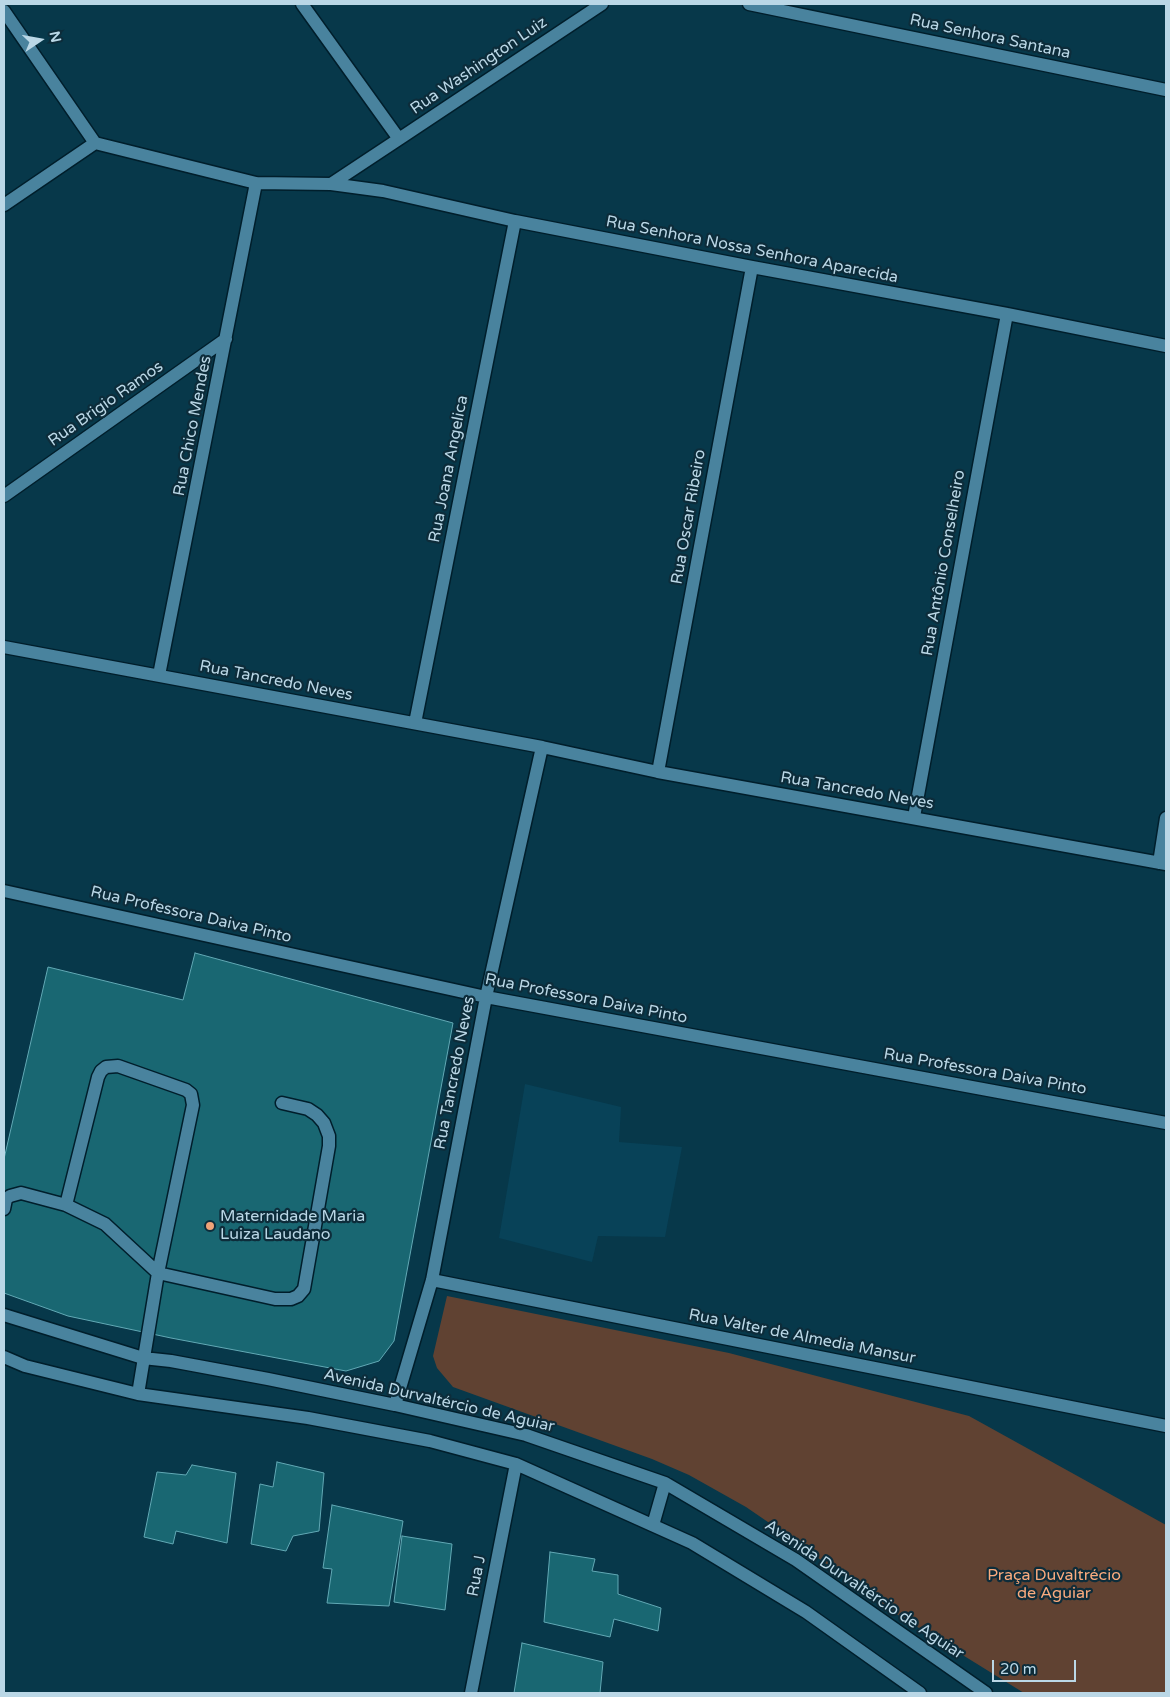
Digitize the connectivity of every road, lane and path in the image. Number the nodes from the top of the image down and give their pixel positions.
1 (302, 4) edge
2 (749, 4) edge
3 (596, 5) edge
4 (4, 11) edge
5 (1166, 90) edge
6 (399, 139) junction
7 (95, 143) junction
8 (256, 183) junction
9 (331, 184) junction
10 (4, 205) edge
11 (515, 221) junction
12 (752, 267) junction
13 (1006, 314) junction
14 (226, 339) junction
15 (1166, 346) edge
16 (4, 496) edge
17 (4, 647) edge
18 (159, 676) junction
19 (416, 723) junction
20 (542, 746) junction
21 (658, 772) junction
22 (914, 817) junction
23 (1166, 818) edge
24 (1163, 864) edge
25 (4, 891) edge
26 (486, 997) junction
27 (282, 1102) dead end
28 (1166, 1122) edge
29 (66, 1205) junction
30 (4, 1209) edge
31 (158, 1273) junction
32 (432, 1280) junction
33 (4, 1315) edge
34 (4, 1356) edge
35 (143, 1358) junction
36 (138, 1394) junction
37 (395, 1405) junction
38 (1166, 1426) edge
39 (516, 1464) junction
40 (664, 1483) junction
41 (653, 1526) junction
42 (470, 1693) edge
43 (920, 1693) edge
44 (986, 1693) edge

1 - 6 street
2 - 5 street, Rua Senhora Santana
3 - 6 street, Rua Washington Luiz
4 - 7 street
6 - 9 street, Rua Washington Luiz
7 - 8 street, Rua Senhora Nossa Senhora Aparecida
7 - 10 street
8 - 9 street, Rua Senhora Nossa Senhora Aparecida
8 - 14 street, Rua Chico Mendes
9 - 11 street, Rua Senhora Nossa Senhora Aparecida
11 - 12 street, Rua Senhora Nossa Senhora Aparecida
11 - 19 street, Rua Joana Angelica
12 - 13 street, Rua Senhora Nossa Senhora Aparecida
12 - 21 street, Rua Oscar Ribeiro
13 - 15 street, Rua Senhora Nossa Senhora Aparecida
13 - 22 street, Rua Antônio Conselheiro
14 - 16 street, Rua Brigio Ramos
14 - 18 street, Rua Chico Mendes
17 - 18 street, Rua Tancredo Neves
18 - 19 street, Rua Tancredo Neves
19 - 20 street, Rua Tancredo Neves
20 - 21 street, Rua Tancredo Neves
20 - 26 street, Rua Tancredo Neves
21 - 22 street, Rua Tancredo Neves
22 - 24 street, Rua Tancredo Neves
23 - 24 street
25 - 26 street, Rua Professora Daiva Pinto
26 - 28 street, Rua Professora Daiva Pinto
26 - 32 street, Rua Tancredo Neves
27 - 31 street
29 - 30 street
29 - 31 street
29 - 31 street
31 - 35 street
32 - 37 street, Rua Tancredo Neves
32 - 38 street, Rua Valter de Almedia Mansur
33 - 35 street, Avenida Durvaltércio de Aguiar
34 - 36 street
35 - 36 street
35 - 37 street, Avenida Durvaltércio de Aguiar
36 - 39 street
37 - 40 street, Avenida Durvaltércio de Aguiar
39 - 41 street
39 - 42 street, Rua J
40 - 41 street
40 - 44 street, Avenida Durvaltércio de Aguiar
41 - 43 street

